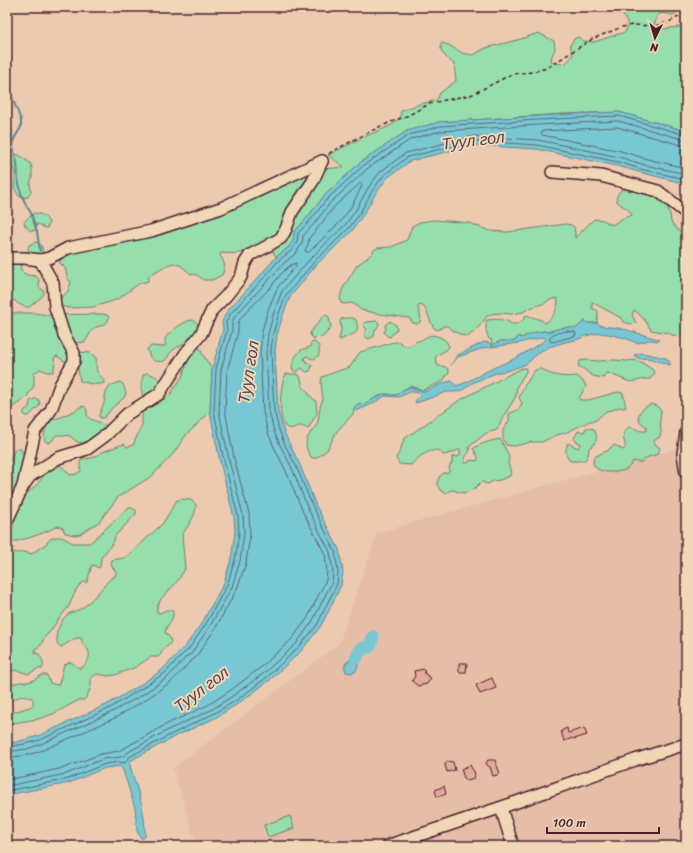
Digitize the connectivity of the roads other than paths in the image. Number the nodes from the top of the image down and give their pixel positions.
1 (552, 172) dead end
2 (686, 213) edge
3 (7, 259) edge
4 (40, 260) junction
5 (686, 432) edge
6 (686, 473) edge
7 (23, 486) junction
8 (7, 521) edge
9 (686, 744) edge
10 (501, 808) junction
11 (387, 846) edge
12 (513, 846) edge

1 - 2 street
3 - 4 street
4 - 7 street
4 - 7 street
5 - 6 street
7 - 8 street
9 - 10 street
10 - 11 street
10 - 12 street

